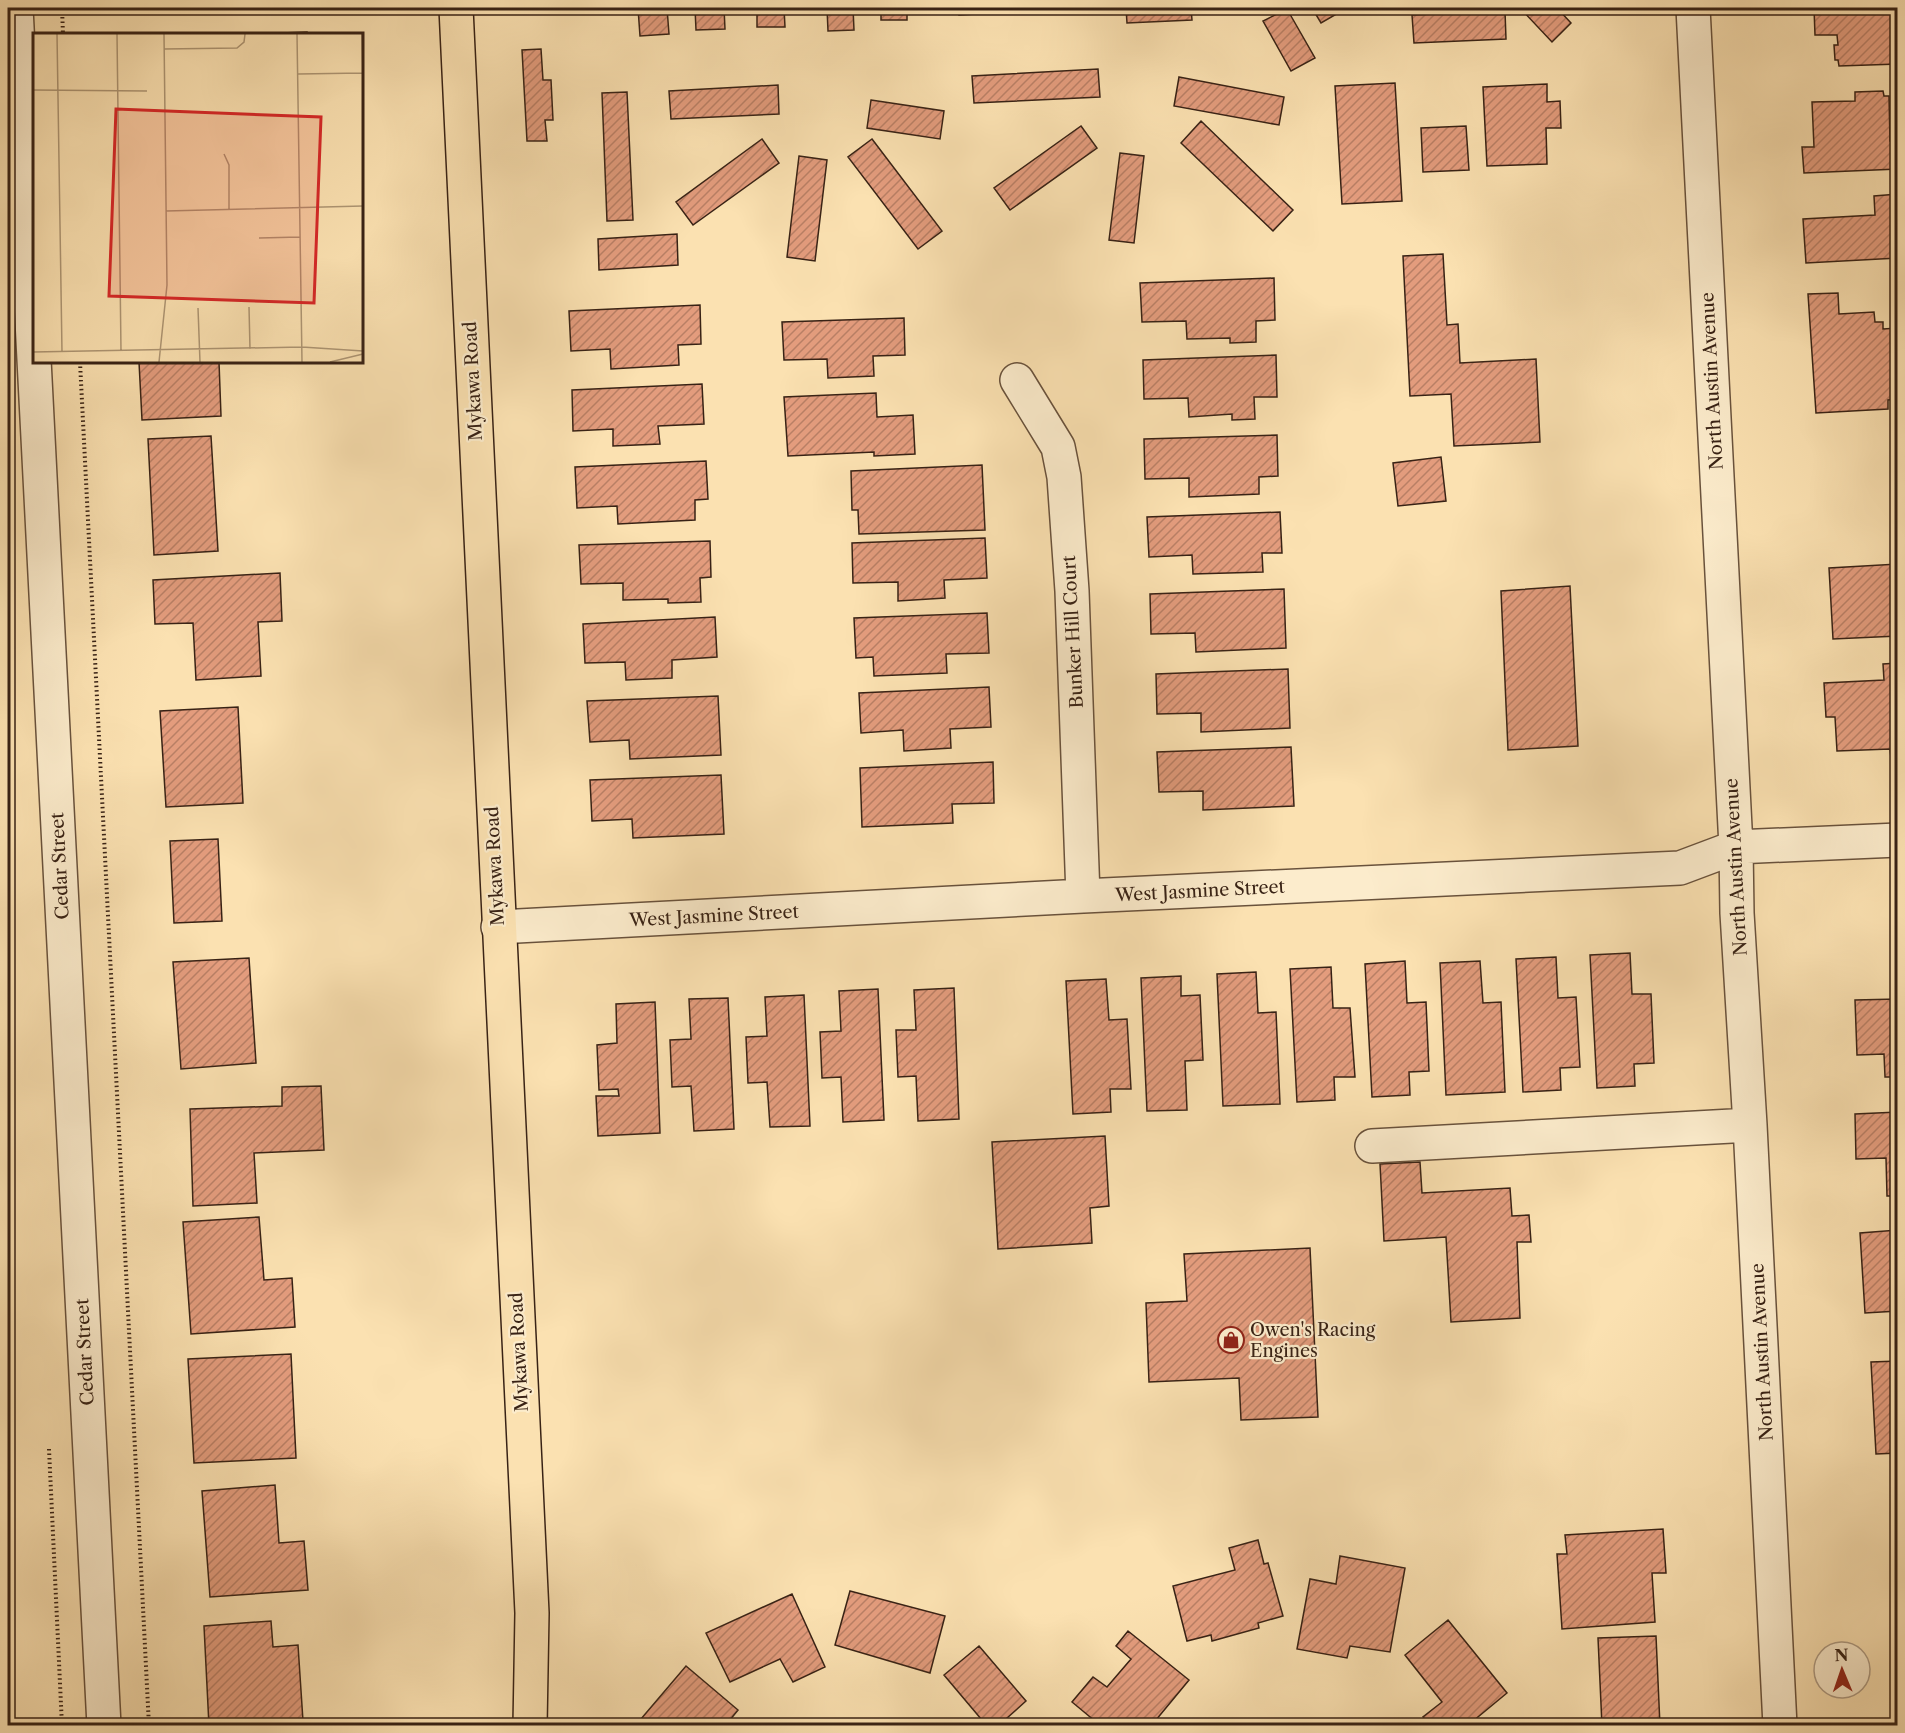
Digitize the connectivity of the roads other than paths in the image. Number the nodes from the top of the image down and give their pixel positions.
1 (16, 8) edge
2 (456, 8) edge
3 (1693, 8) edge
4 (33, 340) edge
5 (34, 363) edge
6 (1017, 380) dead end
7 (1898, 840) edge
8 (1736, 847) junction
9 (1083, 896) junction
10 (498, 927) junction
11 (1750, 1125) junction
12 (1372, 1146) dead end
13 (104, 1725) edge
14 (530, 1725) edge
15 (1780, 1725) edge

1 - 4 street, Cedar Street
2 - 10 main road, Mykawa Road
3 - 8 street, North Austin Avenue
5 - 13 street, Cedar Street
6 - 9 street, Bunker Hill Court
7 - 8 street, West Jasmine Street
8 - 9 street, West Jasmine Street
8 - 11 street, North Austin Avenue
9 - 10 street, West Jasmine Street
10 - 14 main road, Mykawa Road
11 - 12 street
11 - 15 street, North Austin Avenue

